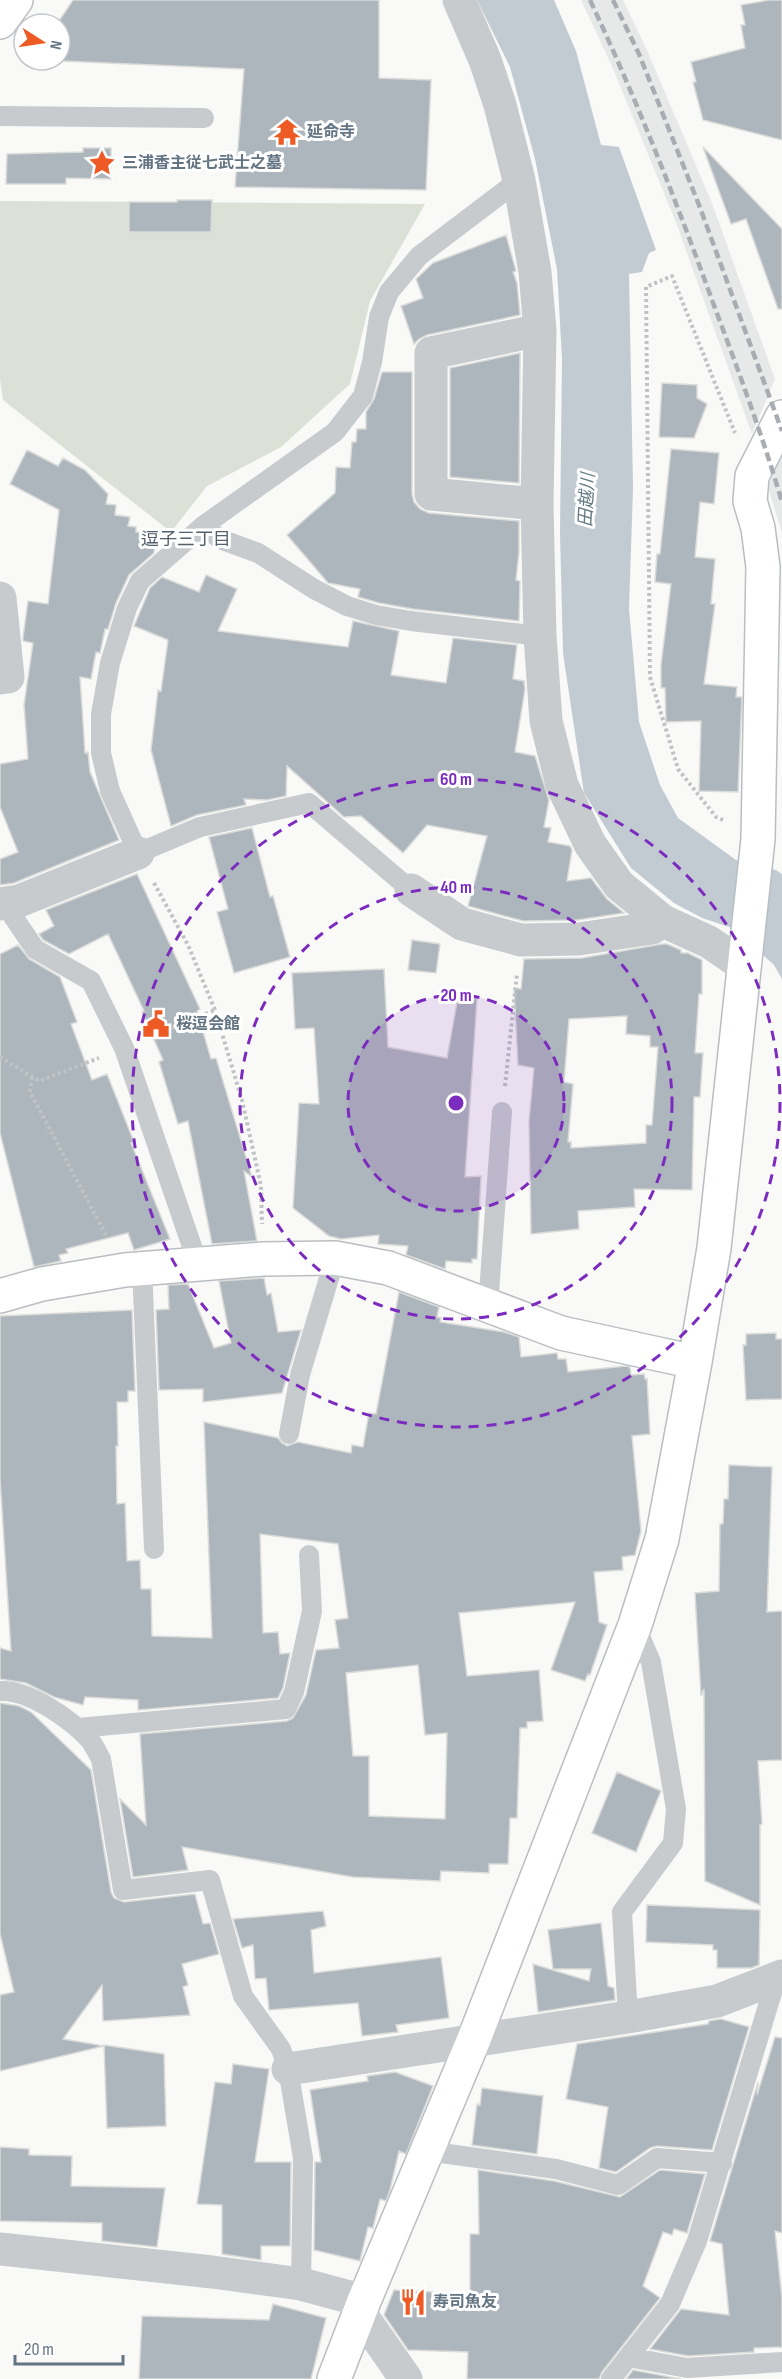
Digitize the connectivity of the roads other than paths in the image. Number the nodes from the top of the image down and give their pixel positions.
1 (16, 0) edge
2 (459, 0) edge
3 (0, 22) edge
4 (0, 116) edge
5 (204, 118) dead end
6 (519, 180) junction
7 (540, 330) junction
8 (782, 417) edge
9 (537, 504) junction
10 (203, 526) junction
11 (0, 598) edge
12 (540, 636) junction
13 (0, 678) edge
14 (138, 853) junction
15 (411, 890) joint
16 (2, 901) edge
17 (663, 921) junction
18 (744, 961) junction
19 (502, 1112) road end
20 (335, 1258) junction
21 (198, 1264) junction
22 (134, 1269) junction
23 (0, 1296) edge
24 (488, 1307) junction
25 (695, 1362) junction
26 (289, 1434) dead end
27 (154, 1549) dead end
28 (309, 1555) dead end
29 (635, 1625) junction
30 (0, 1691) edge
31 (78, 1728) junction
32 (779, 1976) edge
33 (628, 2017) junction
34 (474, 2039) junction
35 (288, 2069) junction
36 (427, 2151) junction
37 (722, 2163) junction
38 (0, 2249) edge
39 (301, 2284) junction
40 (362, 2307) junction
41 (628, 2357) junction
42 (782, 2362) edge
43 (334, 2379) edge
44 (406, 2379) edge
45 (611, 2379) edge

1 - 3 street
2 - 6 street
4 - 5 lane
6 - 7 street
6 - 10 lane
7 - 9 street
7 - 9 street
8 - 18 street
9 - 12 street
10 - 12 lane
10 - 14 lane
11 - 13 street
12 - 17 street
14 - 15 lane
14 - 16 street
15 - 17 street
16 - 21 lane
17 - 18 street
18 - 25 street
19 - 24 lane
20 - 21 street
20 - 24 street
20 - 26 lane
21 - 22 street
22 - 23 street
22 - 27 lane
24 - 25 street
25 - 29 street
28 - 31 lane
29 - 33 lane
29 - 34 street
30 - 31 lane
31 - 35 lane
32 - 33 street
32 - 37 lane
33 - 34 street
34 - 35 street
34 - 36 street
35 - 39 lane
36 - 37 lane
36 - 40 street
37 - 41 lane
38 - 39 street
39 - 40 street
40 - 43 street
40 - 44 street
41 - 42 lane
41 - 45 lane

